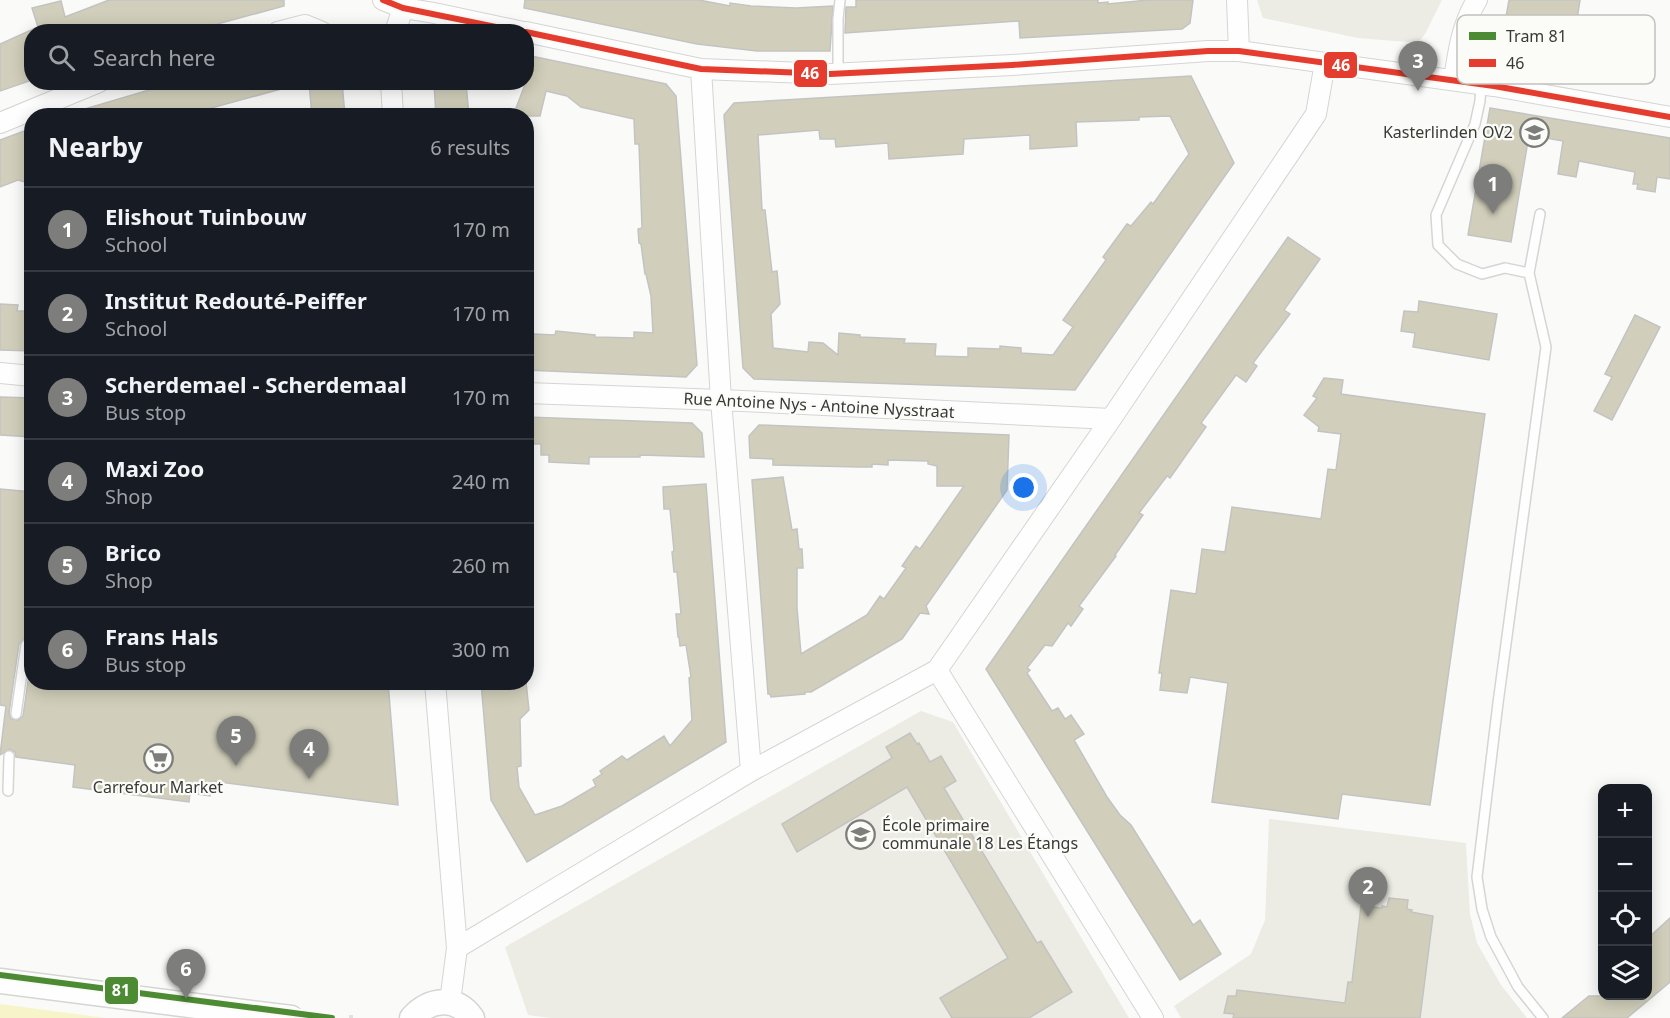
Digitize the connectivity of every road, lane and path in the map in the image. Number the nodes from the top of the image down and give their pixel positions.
1 (383, 0) edge
2 (840, 0) edge
3 (1237, 0) edge
4 (1477, 0) edge
5 (403, 8) junction
6 (1468, 15) edge
7 (398, 24) edge
8 (487, 24) edge
9 (534, 34) edge
10 (1239, 51) junction
11 (1457, 59) edge
12 (1325, 63) junction
13 (701, 69) junction
14 (838, 74) junction
15 (1454, 80) junction
16 (1457, 80) edge
17 (1481, 84) joint
18 (80, 90) edge
19 (391, 90) edge
20 (36, 108) edge
21 (393, 108) edge
22 (24, 113) edge
23 (1670, 117) edge
24 (0, 123) edge
25 (1540, 214) dead end
26 (1529, 273) junction
27 (0, 373) edge
28 (24, 375) edge
29 (534, 393) edge
30 (721, 400) junction
31 (1111, 419) junction
32 (24, 659) edge
33 (937, 670) junction
34 (436, 690) edge
35 (16, 714) dead end
36 (9, 756) dead end
37 (751, 771) junction
38 (8, 791) dead end
39 (457, 948) junction
40 (0, 981) edge
41 (450, 1002) junction
42 (291, 1018) edge
43 (412, 1018) edge
44 (472, 1018) edge
45 (1153, 1018) edge
46 (1543, 1018) edge

1 - 5 street
2 - 14 lane
3 - 10 street
4 - 6 street
5 - 7 street
5 - 8 street
9 - 13 street
10 - 12 street
10 - 14 street
11 - 15 street
12 - 15 street
12 - 31 street
13 - 14 street
13 - 30 street
15 - 16 street
17 - 23 street
17 - 26 lane
18 - 20 street
19 - 21 street
22 - 24 street
25 - 26 lane
26 - 46 lane
27 - 28 street
29 - 30 street, Rue Antoine Nys - Antoine Nysstraat
30 - 31 street, Rue Antoine Nys - Antoine Nysstraat
30 - 37 street
31 - 33 street
32 - 35 lane
33 - 37 street
33 - 45 street
34 - 39 street
36 - 38 lane
37 - 39 street
39 - 41 street
40 - 42 street
41 - 43 street
41 - 44 street

